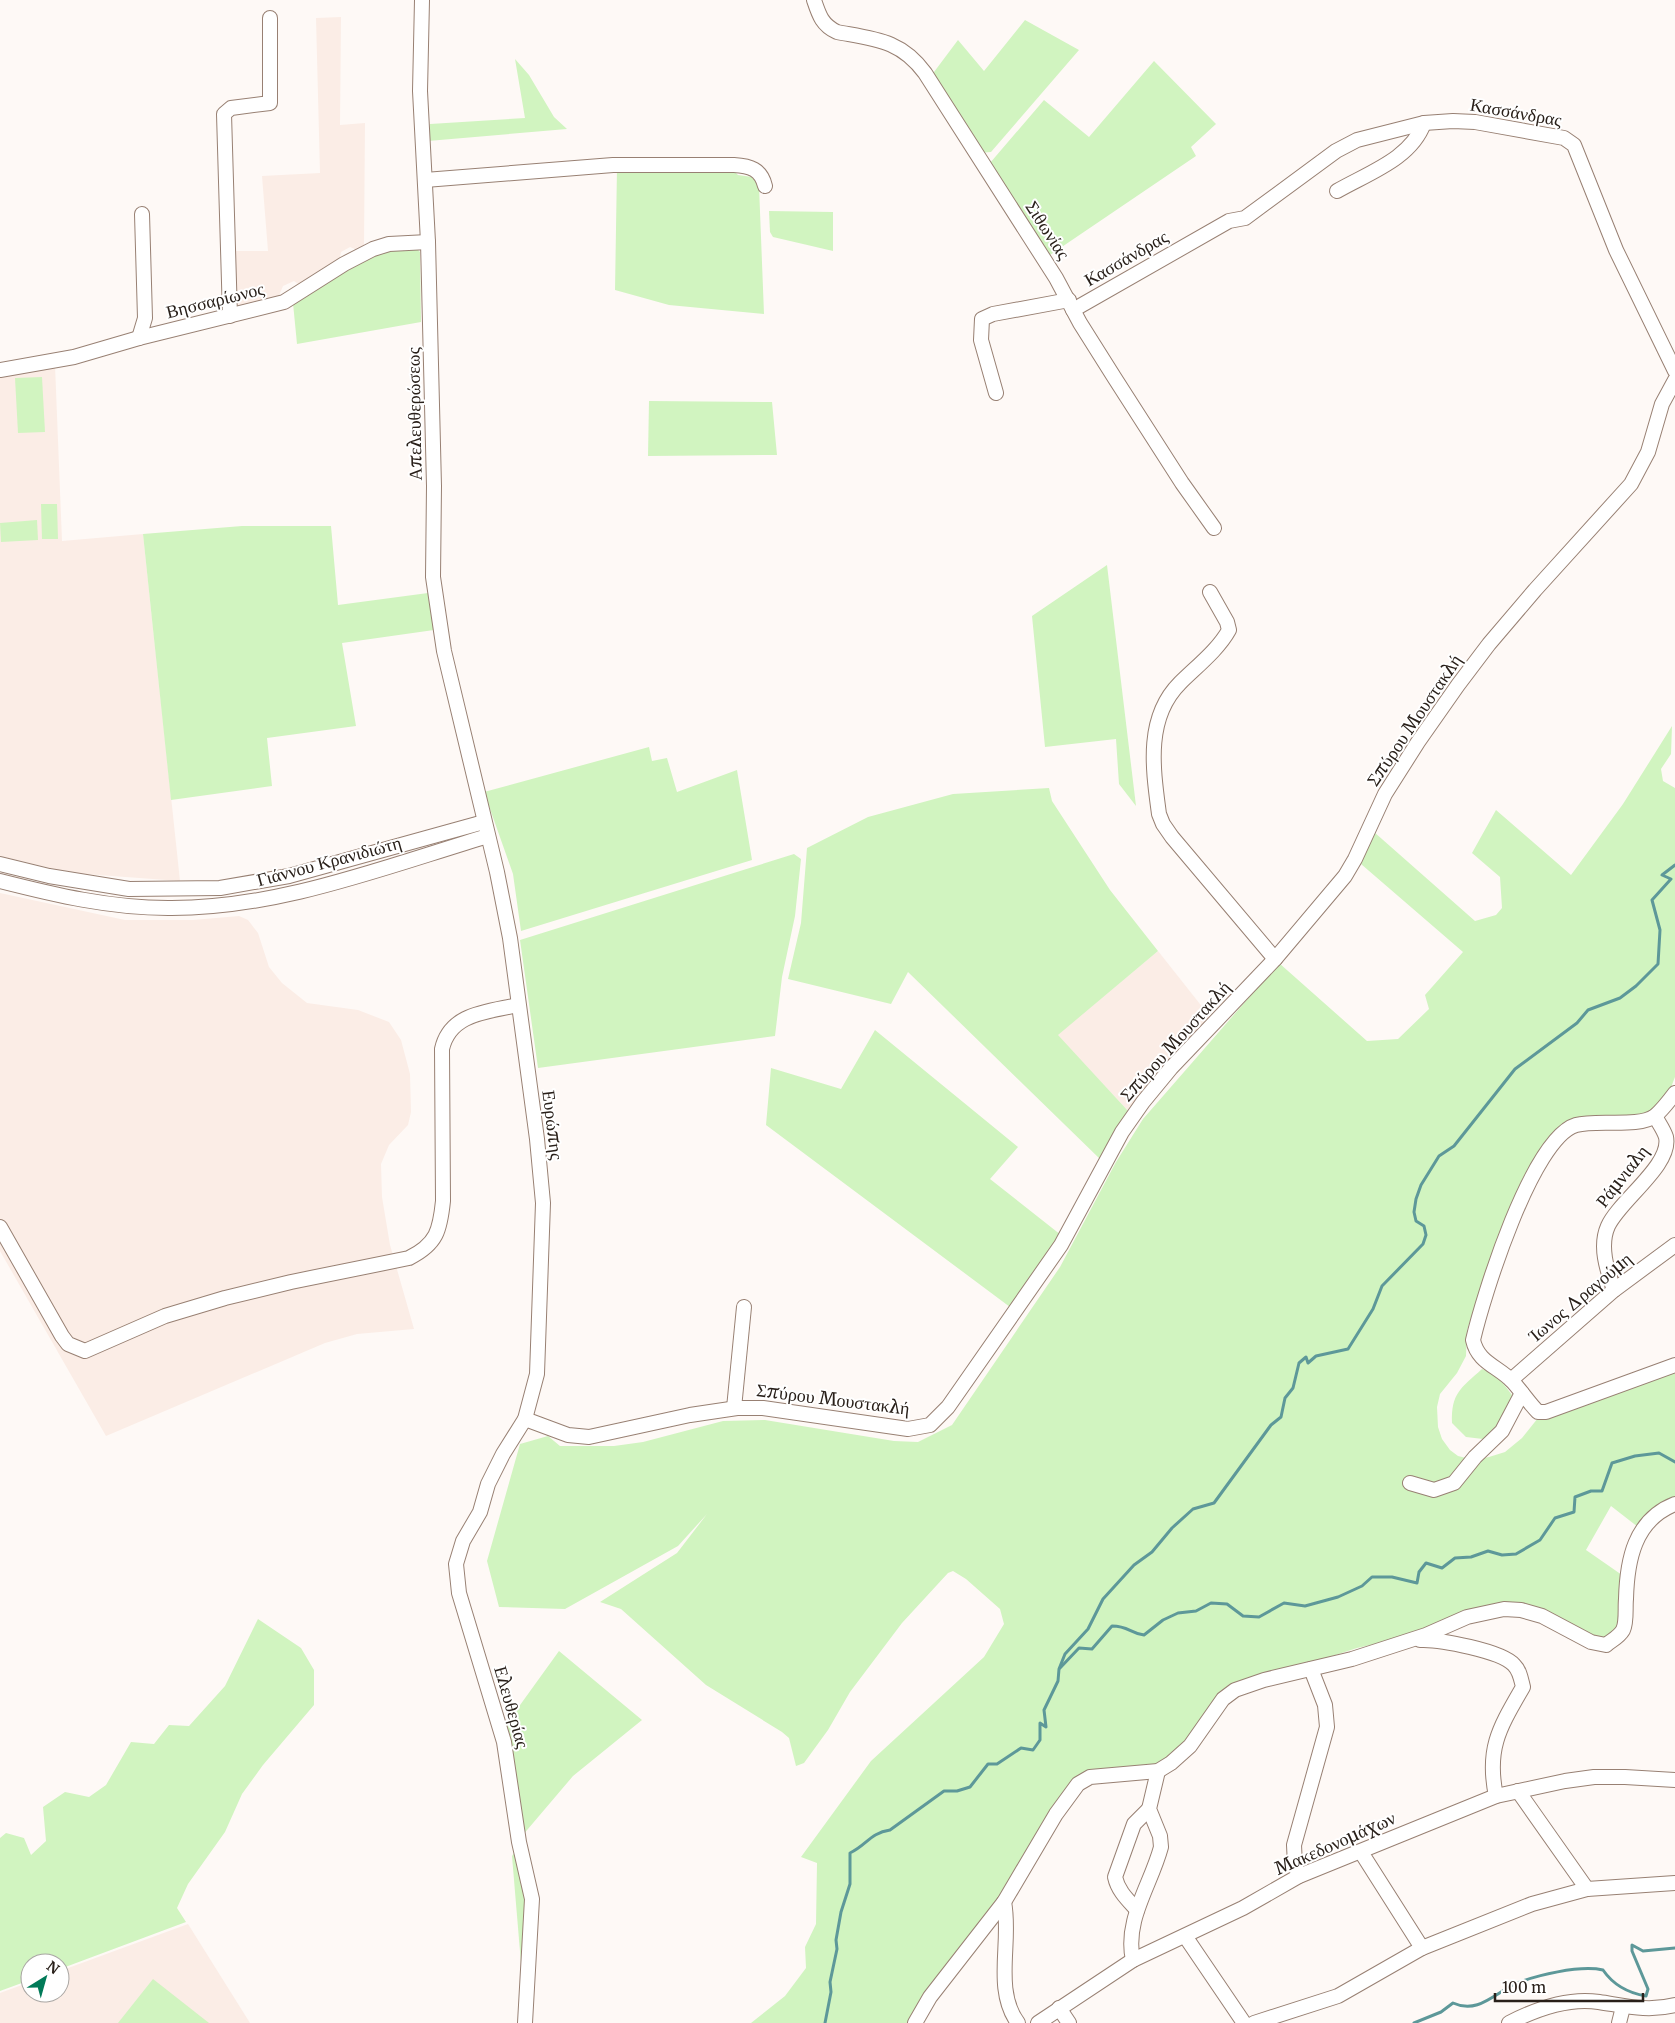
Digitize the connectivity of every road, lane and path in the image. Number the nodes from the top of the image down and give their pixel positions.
1 (422, 0) edge
2 (814, 0) edge
3 (270, 18) dead end
4 (1424, 123) junction
5 (425, 180) junction
6 (765, 186) dead end
7 (1337, 191) dead end
8 (142, 214) dead end
9 (428, 242) junction
10 (1071, 305) junction
11 (230, 316) junction
12 (139, 338) junction
13 (0, 370) edge
14 (1675, 371) edge
15 (1675, 380) edge
16 (996, 394) dead end
17 (1214, 528) dead end
18 (1210, 592) dead end
19 (484, 822) junction
20 (488, 836) junction
21 (0, 864) edge
22 (0, 881) edge
23 (1275, 959) junction
24 (518, 1005) junction
25 (1675, 1094) edge
26 (1655, 1116) junction
27 (0, 1227) edge
28 (1675, 1245) edge
29 (1614, 1290) junction
30 (744, 1307) dead end
31 (1675, 1365) edge
32 (1511, 1380) junction
33 (1522, 1393) junction
34 (734, 1408) junction
35 (525, 1419) junction
36 (1410, 1483) dead end
37 (1675, 1504) edge
38 (1405, 1641) junction
39 (1311, 1669) junction
40 (1158, 1771) junction
41 (1675, 1780) edge
42 (1518, 1791) junction
43 (1496, 1796) junction
44 (1148, 1809) junction
45 (1361, 1852) junction
46 (1299, 1876) junction
47 (1675, 1883) edge
48 (1587, 1889) junction
49 (1004, 1902) junction
50 (1137, 1910) junction
51 (1185, 1936) junction
52 (1422, 1948) junction
53 (1133, 1960) junction
54 (1675, 2005) edge
55 (1623, 2007) junction
56 (1059, 2008) junction
57 (525, 2023) edge
58 (915, 2023) edge
59 (1018, 2023) edge
60 (1038, 2023) edge
61 (1068, 2023) edge
62 (1244, 2023) edge
63 (1254, 2023) edge
64 (1509, 2023) edge
65 (1619, 2023) edge

1 - 5 street, Απελευθερώσεως
2 - 10 street, Σιθωνίας
3 - 11 street
4 - 7 street
4 - 10 street, Κασσάνδρας
4 - 14 street, Κασσάνδρας
5 - 6 street
5 - 9 street, Απελευθερώσεως
8 - 12 street
9 - 11 street, Βησσαρίωνος
9 - 19 street, Απελευθερώσεως
10 - 16 street, Κασσάνδρας
10 - 17 street, Σιθωνίας
11 - 12 street, Βησσαρίωνος
12 - 13 street, Βησσαρίωνος
15 - 23 street, Σπύρου Μουστακλή
18 - 23 street
19 - 20 street, Απελευθερώσεως
19 - 21 street, Γιάννου Κρανιδιώτη
20 - 22 street, Γιάννου Κρανιδιώτη
20 - 24 street, Ευρώπης
23 - 34 street, Σπύρου Μουστακλή
24 - 27 street
24 - 35 street, Ευρώπης
25 - 26 street
26 - 29 street, Ράμνιαλη
26 - 32 street
28 - 29 street, Ίωνος Δραγούμη
29 - 32 street, Ίωνος Δραγούμη
30 - 34 street
31 - 33 street
32 - 33 street
33 - 36 street
34 - 35 street, Σπύρου Μουστακλή
35 - 57 street, Ελευθερίας
37 - 38 street
38 - 39 street
38 - 43 street
39 - 40 street
39 - 46 street
40 - 44 street
40 - 49 street
41 - 42 street, Μακεδονομάχων
42 - 43 street, Μακεδονομάχων
42 - 48 street
43 - 45 street, Μακεδονομάχων
44 - 50 street
44 - 50 street
45 - 46 street, Μακεδονομάχων
45 - 52 street
46 - 51 street, Μακεδονομάχων
47 - 48 street
48 - 52 street
49 - 58 street
49 - 59 street
50 - 53 street
51 - 53 street, Μακεδονομάχων
51 - 62 street
52 - 63 street
53 - 56 street, Μακεδονομάχων
54 - 55 street
55 - 64 street
55 - 65 street
56 - 60 street, Μακεδονομάχων
56 - 61 street

